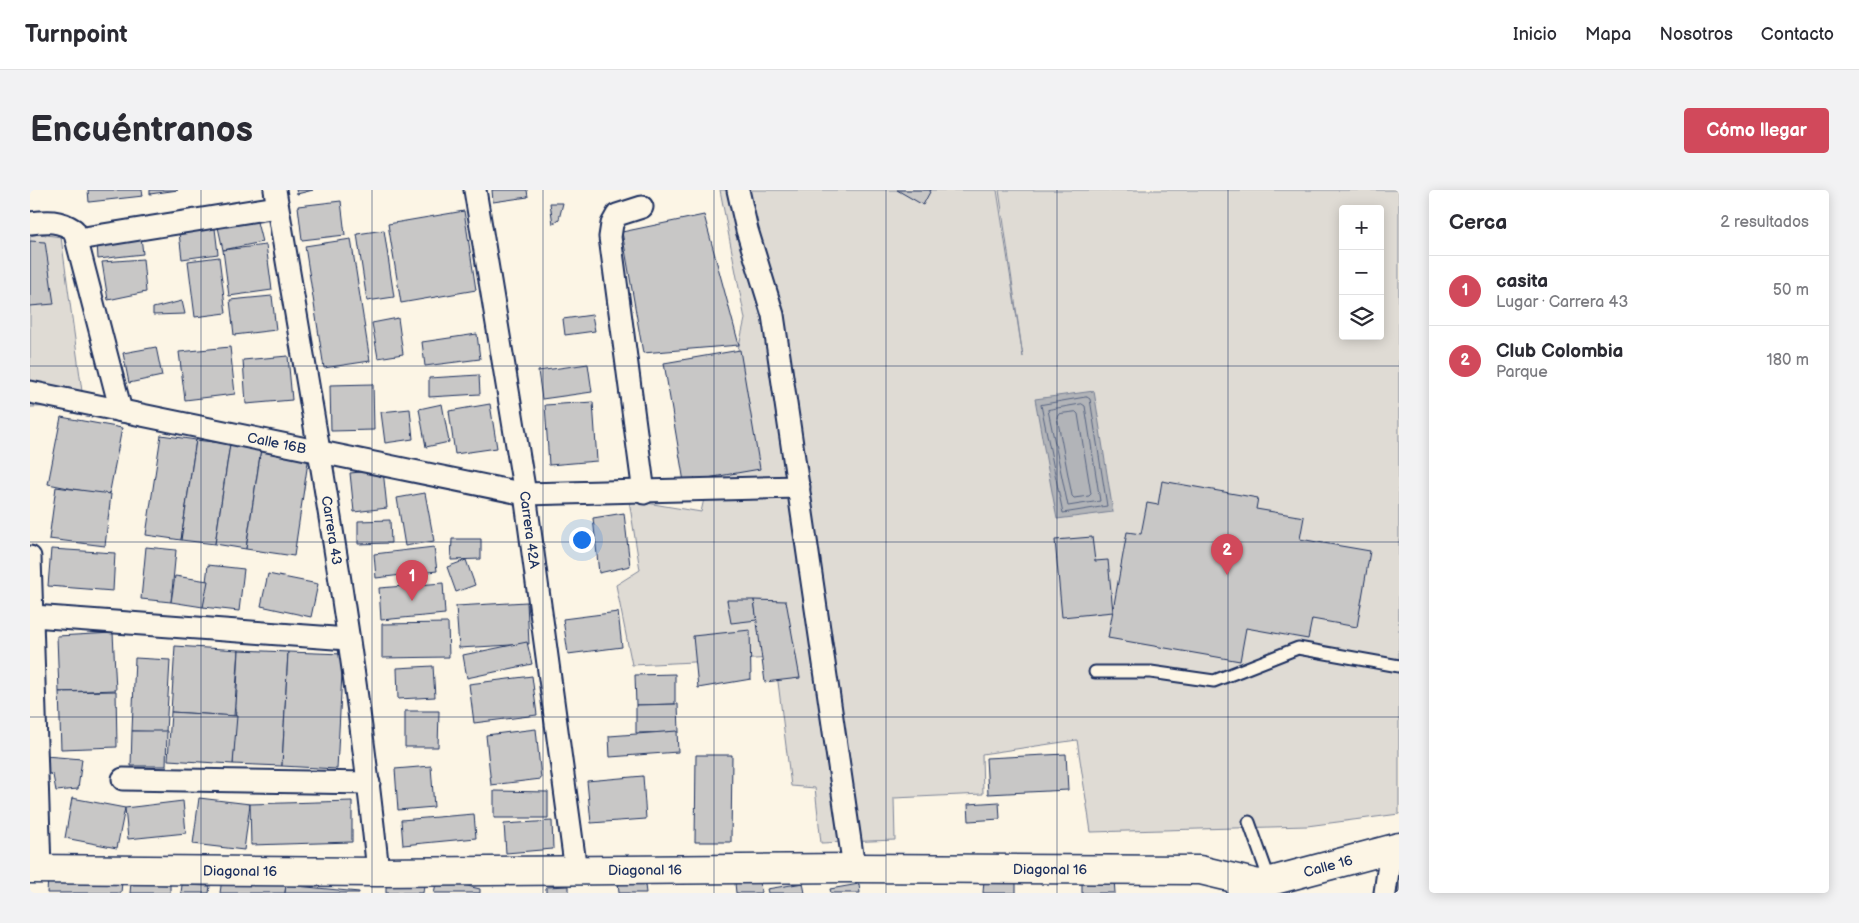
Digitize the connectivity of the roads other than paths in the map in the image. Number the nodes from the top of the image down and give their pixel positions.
1 (475, 190) edge
2 (738, 190) edge
3 (276, 198) edge
4 (642, 207) dead end
5 (30, 223) edge
6 (78, 239) junction
7 (30, 392) edge
8 (121, 411) junction
9 (318, 453) junction
10 (799, 487) junction
11 (644, 492) junction
12 (525, 494) junction
13 (30, 557) edge
14 (33, 616) junction
15 (348, 639) junction
16 (1399, 666) edge
17 (1094, 672) dead end
18 (123, 779) dead end
19 (369, 783) junction
20 (1249, 822) dead end
21 (1395, 848) edge
22 (854, 868) junction
23 (35, 869) edge
24 (576, 871) junction
25 (378, 883) edge
26 (1262, 886) edge
27 (1228, 893) edge
28 (1385, 893) edge

1 - 12 street, Carrera 42A
2 - 10 street
3 - 6 street
3 - 9 street, Carrera 43
4 - 11 street
5 - 6 street
6 - 8 street
7 - 8 street, Calle 16B
8 - 9 street, Calle 16B
9 - 12 street, Calle 16B
9 - 15 street, Carrera 43
10 - 11 street, Calle 16B
10 - 22 street
11 - 12 street, Calle 16B
12 - 24 street, Carrera 42A
13 - 14 street
14 - 15 street
14 - 23 street
15 - 19 street, Carrera 43
16 - 17 lane
18 - 19 street
19 - 25 street, Carrera 43
20 - 26 lane
21 - 26 street, Calle 16
21 - 28 street
22 - 24 street, Diagonal 16
22 - 26 street, Diagonal 16
23 - 25 street, Diagonal 16
24 - 25 street, Diagonal 16
26 - 27 street, Calle 16

